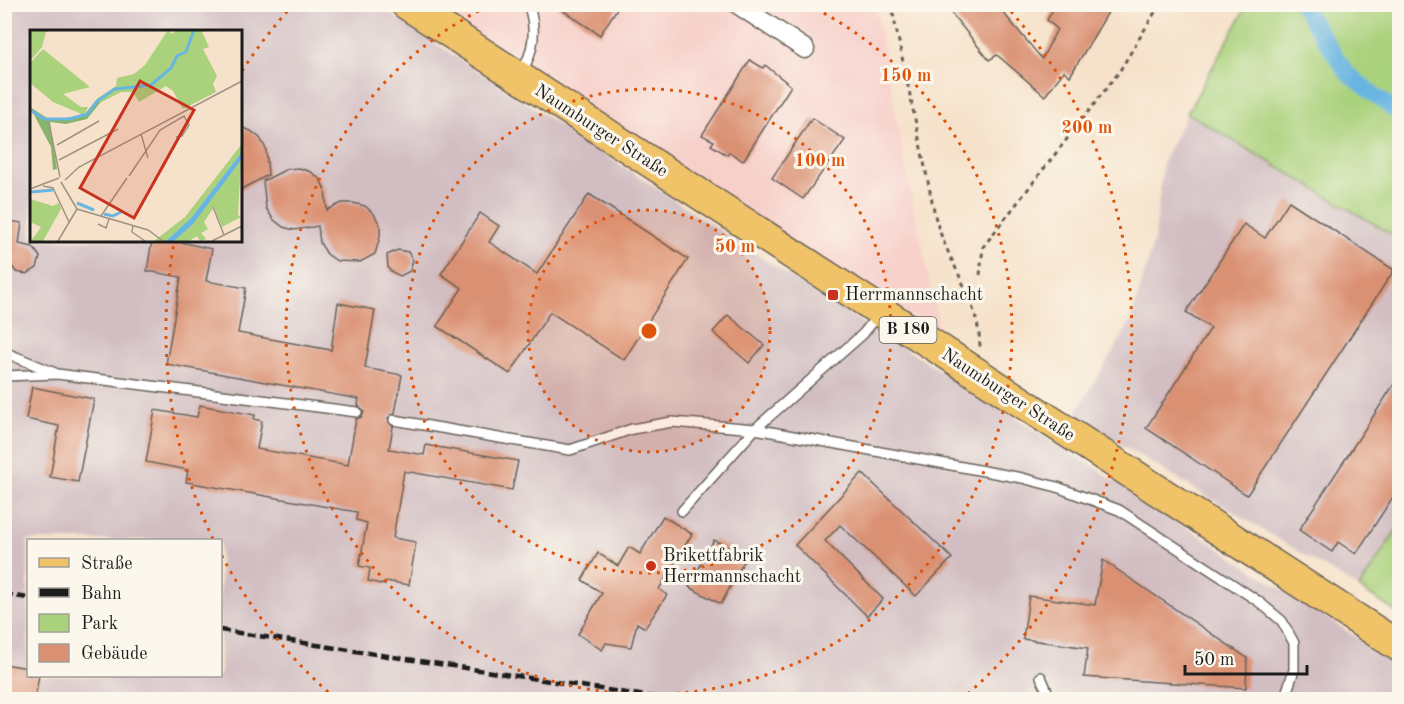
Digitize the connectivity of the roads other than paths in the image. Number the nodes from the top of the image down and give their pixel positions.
1 (528, 4) edge
2 (737, 4) edge
3 (415, 7) edge
4 (805, 49) dead end
5 (519, 78) junction
6 (881, 312) junction
7 (5, 352) edge
8 (57, 374) junction
9 (7, 376) edge
10 (357, 412) dead end
11 (394, 420) dead end
12 (755, 429) junction
13 (682, 511) dead end
14 (1400, 647) edge
15 (1041, 677) dead end
16 (1051, 699) edge
17 (1284, 699) edge

1 - 5 lane
2 - 4 street
3 - 5 main road, Naumburger Straße / B 180
5 - 6 main road, Naumburger Straße / B 180
6 - 12 lane
6 - 14 main road, Naumburger Straße / B 180
7 - 8 lane
8 - 9 lane
8 - 10 lane
11 - 12 lane
12 - 13 lane
12 - 17 lane
15 - 16 lane

